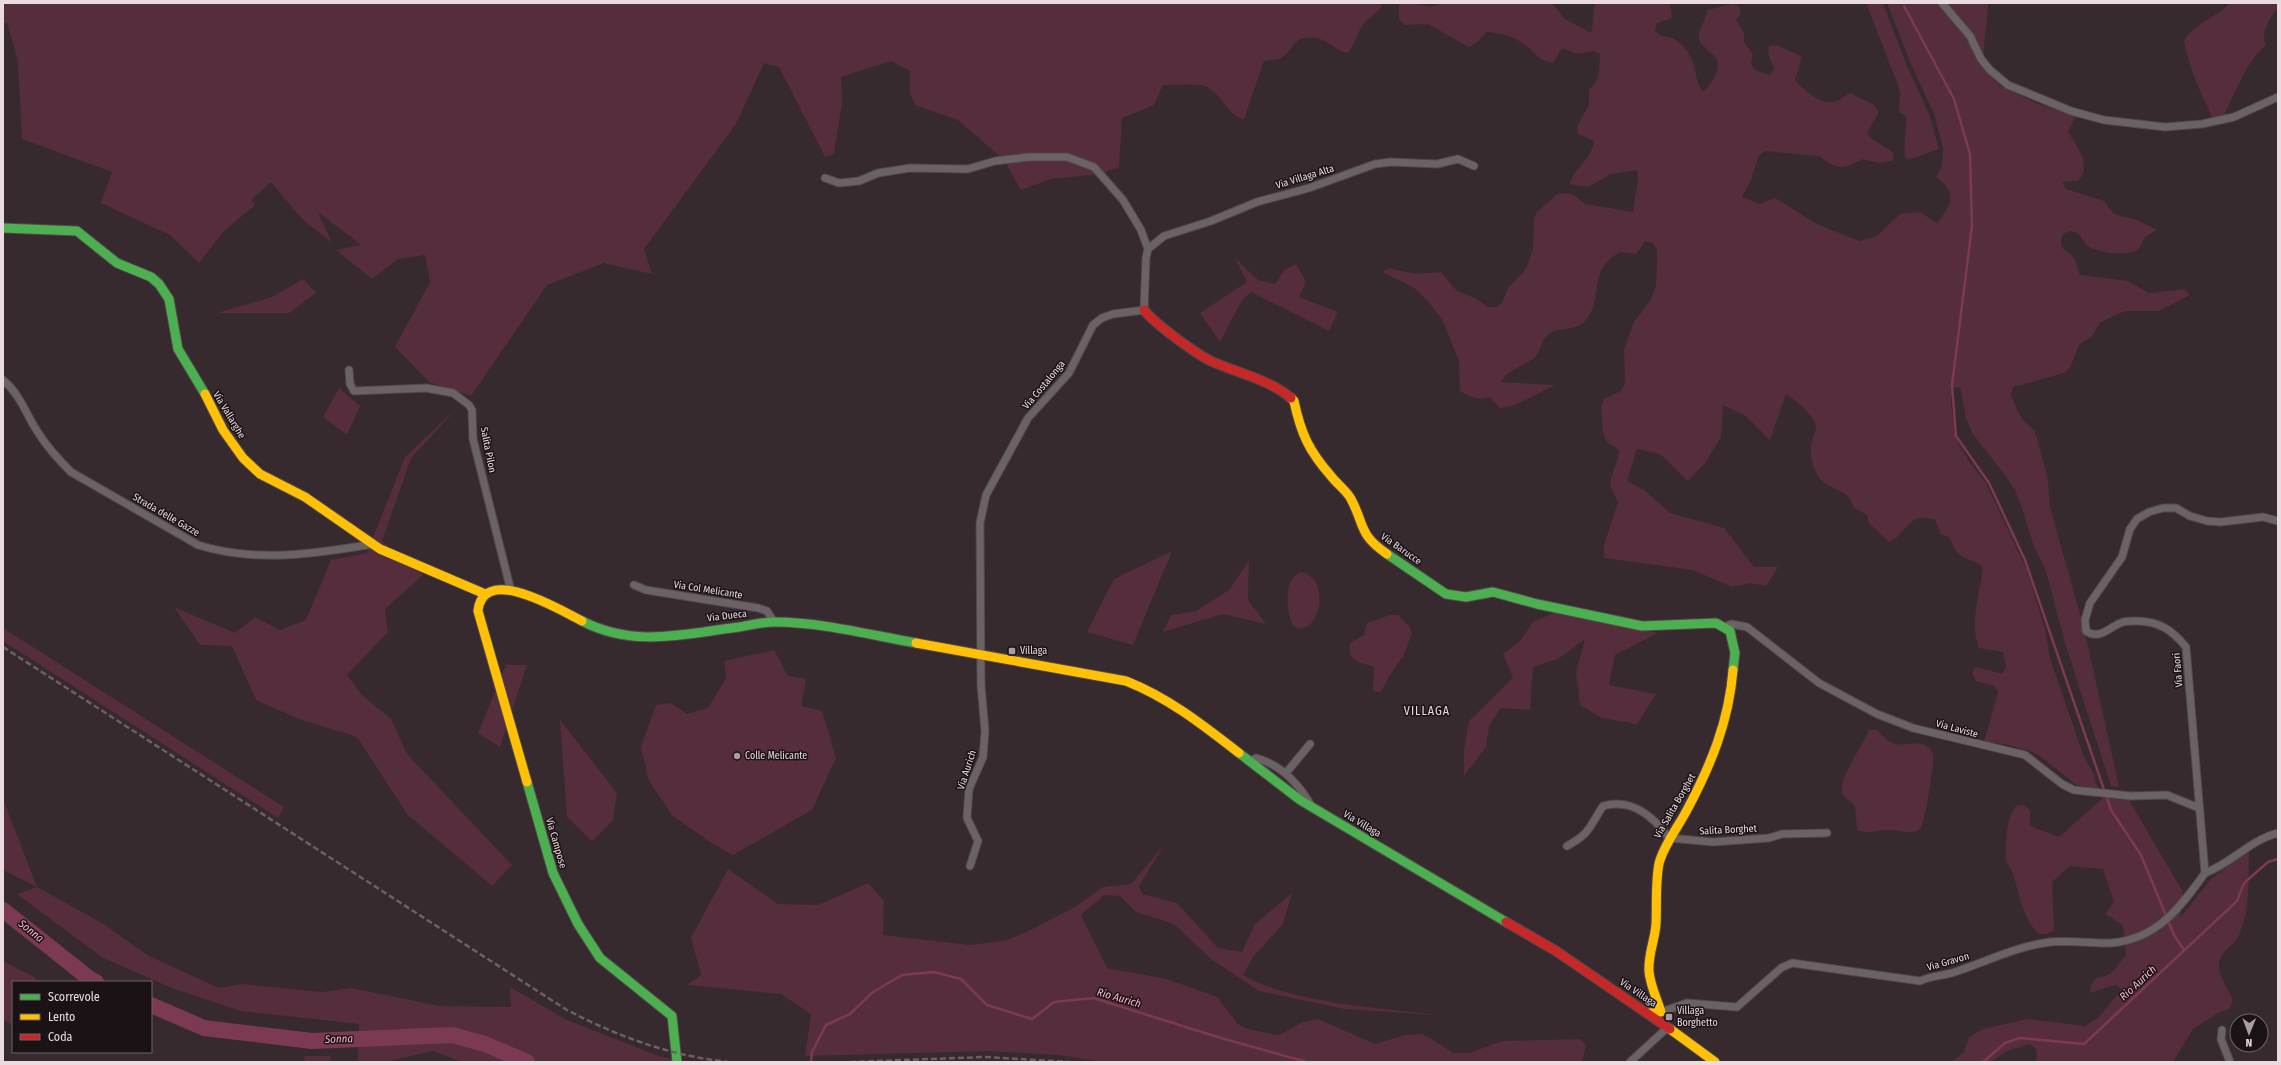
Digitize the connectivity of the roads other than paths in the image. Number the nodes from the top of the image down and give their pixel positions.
1 (1942, 3) edge
2 (2278, 97) edge
3 (1474, 166) dead end
4 (825, 178) dead end
5 (3, 228) edge
6 (1148, 249) junction
7 (1144, 310) junction
8 (349, 370) dead end
9 (3, 380) edge
10 (2278, 521) edge
11 (374, 544) junction
12 (634, 584) dead end
13 (511, 591) junction
14 (485, 594) junction
15 (774, 622) junction
16 (1725, 627) junction
17 (980, 653) junction
18 (1310, 744) dead end
19 (1250, 762) junction
20 (1286, 773) junction
21 (1312, 807) junction
22 (2199, 808) junction
23 (2278, 833) edge
24 (1827, 834) dead end
25 (1669, 838) junction
26 (1567, 846) dead end
27 (970, 866) dead end
28 (2205, 873) junction
29 (1661, 1012) junction
30 (1649, 1013) junction
31 (1667, 1028) junction
32 (2222, 1030) dead end
33 (677, 1062) edge
34 (1630, 1062) edge
35 (1715, 1062) edge
36 (2230, 1062) edge

1 - 2 street
3 - 6 street, Via Villaga Alta
4 - 6 street
5 - 11 street, Via Vallarghe
6 - 7 street
7 - 16 street, Via Barucce
7 - 17 street, Via Costalonga
8 - 13 street, Salita Pilon
9 - 11 street, Strada delle Gazze
10 - 22 street, Via Faori
11 - 14 street, Via Vallarghe
12 - 15 street, Via Col Melicante
13 - 14 street, Via Dueca
13 - 15 street, Via Dueca
14 - 33 street, Via Campose
15 - 17 street, Via Dueca
16 - 22 street, Via Laviste
16 - 25 street, Via Salita Borghet
17 - 19 street, Via Villaga
17 - 27 street, Via Aurich
18 - 20 street
19 - 20 street
19 - 21 street, Via Villaga
20 - 21 street
21 - 30 street, Via Villaga
22 - 28 street, Via Faori
23 - 28 street
24 - 25 street, Salita Borghet
25 - 26 street
25 - 29 street, Via Salita Borghet
28 - 29 street, Via Gravon
29 - 30 street
30 - 31 street, Via Villaga
31 - 34 street
31 - 35 street, Via Villaga
32 - 36 street

